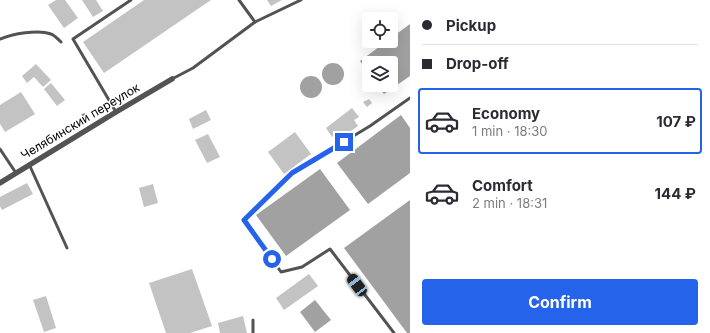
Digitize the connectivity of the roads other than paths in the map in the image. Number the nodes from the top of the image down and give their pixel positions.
1 (131, 0) edge
2 (239, 0) edge
3 (301, 0) edge
4 (255, 22) junction
5 (0, 39) edge
6 (61, 42) dead end
7 (172, 79) joint
8 (410, 98) edge
9 (116, 112) junction
10 (0, 149) edge
11 (29, 164) junction
12 (16, 173) junction
13 (0, 183) edge
14 (67, 248) dead end
15 (253, 320) dead end
16 (253, 333) edge
17 (394, 333) edge

1 - 9 lane
2 - 4 lane
3 - 4 lane
4 - 7 lane
5 - 6 lane
7 - 9 street, Челябинский переулок
8 - 17 lane
9 - 11 street, Челябинский переулок
10 - 12 lane
11 - 12 street, Челябинский переулок
11 - 14 lane
12 - 13 street, Челябинский переулок
15 - 16 lane

